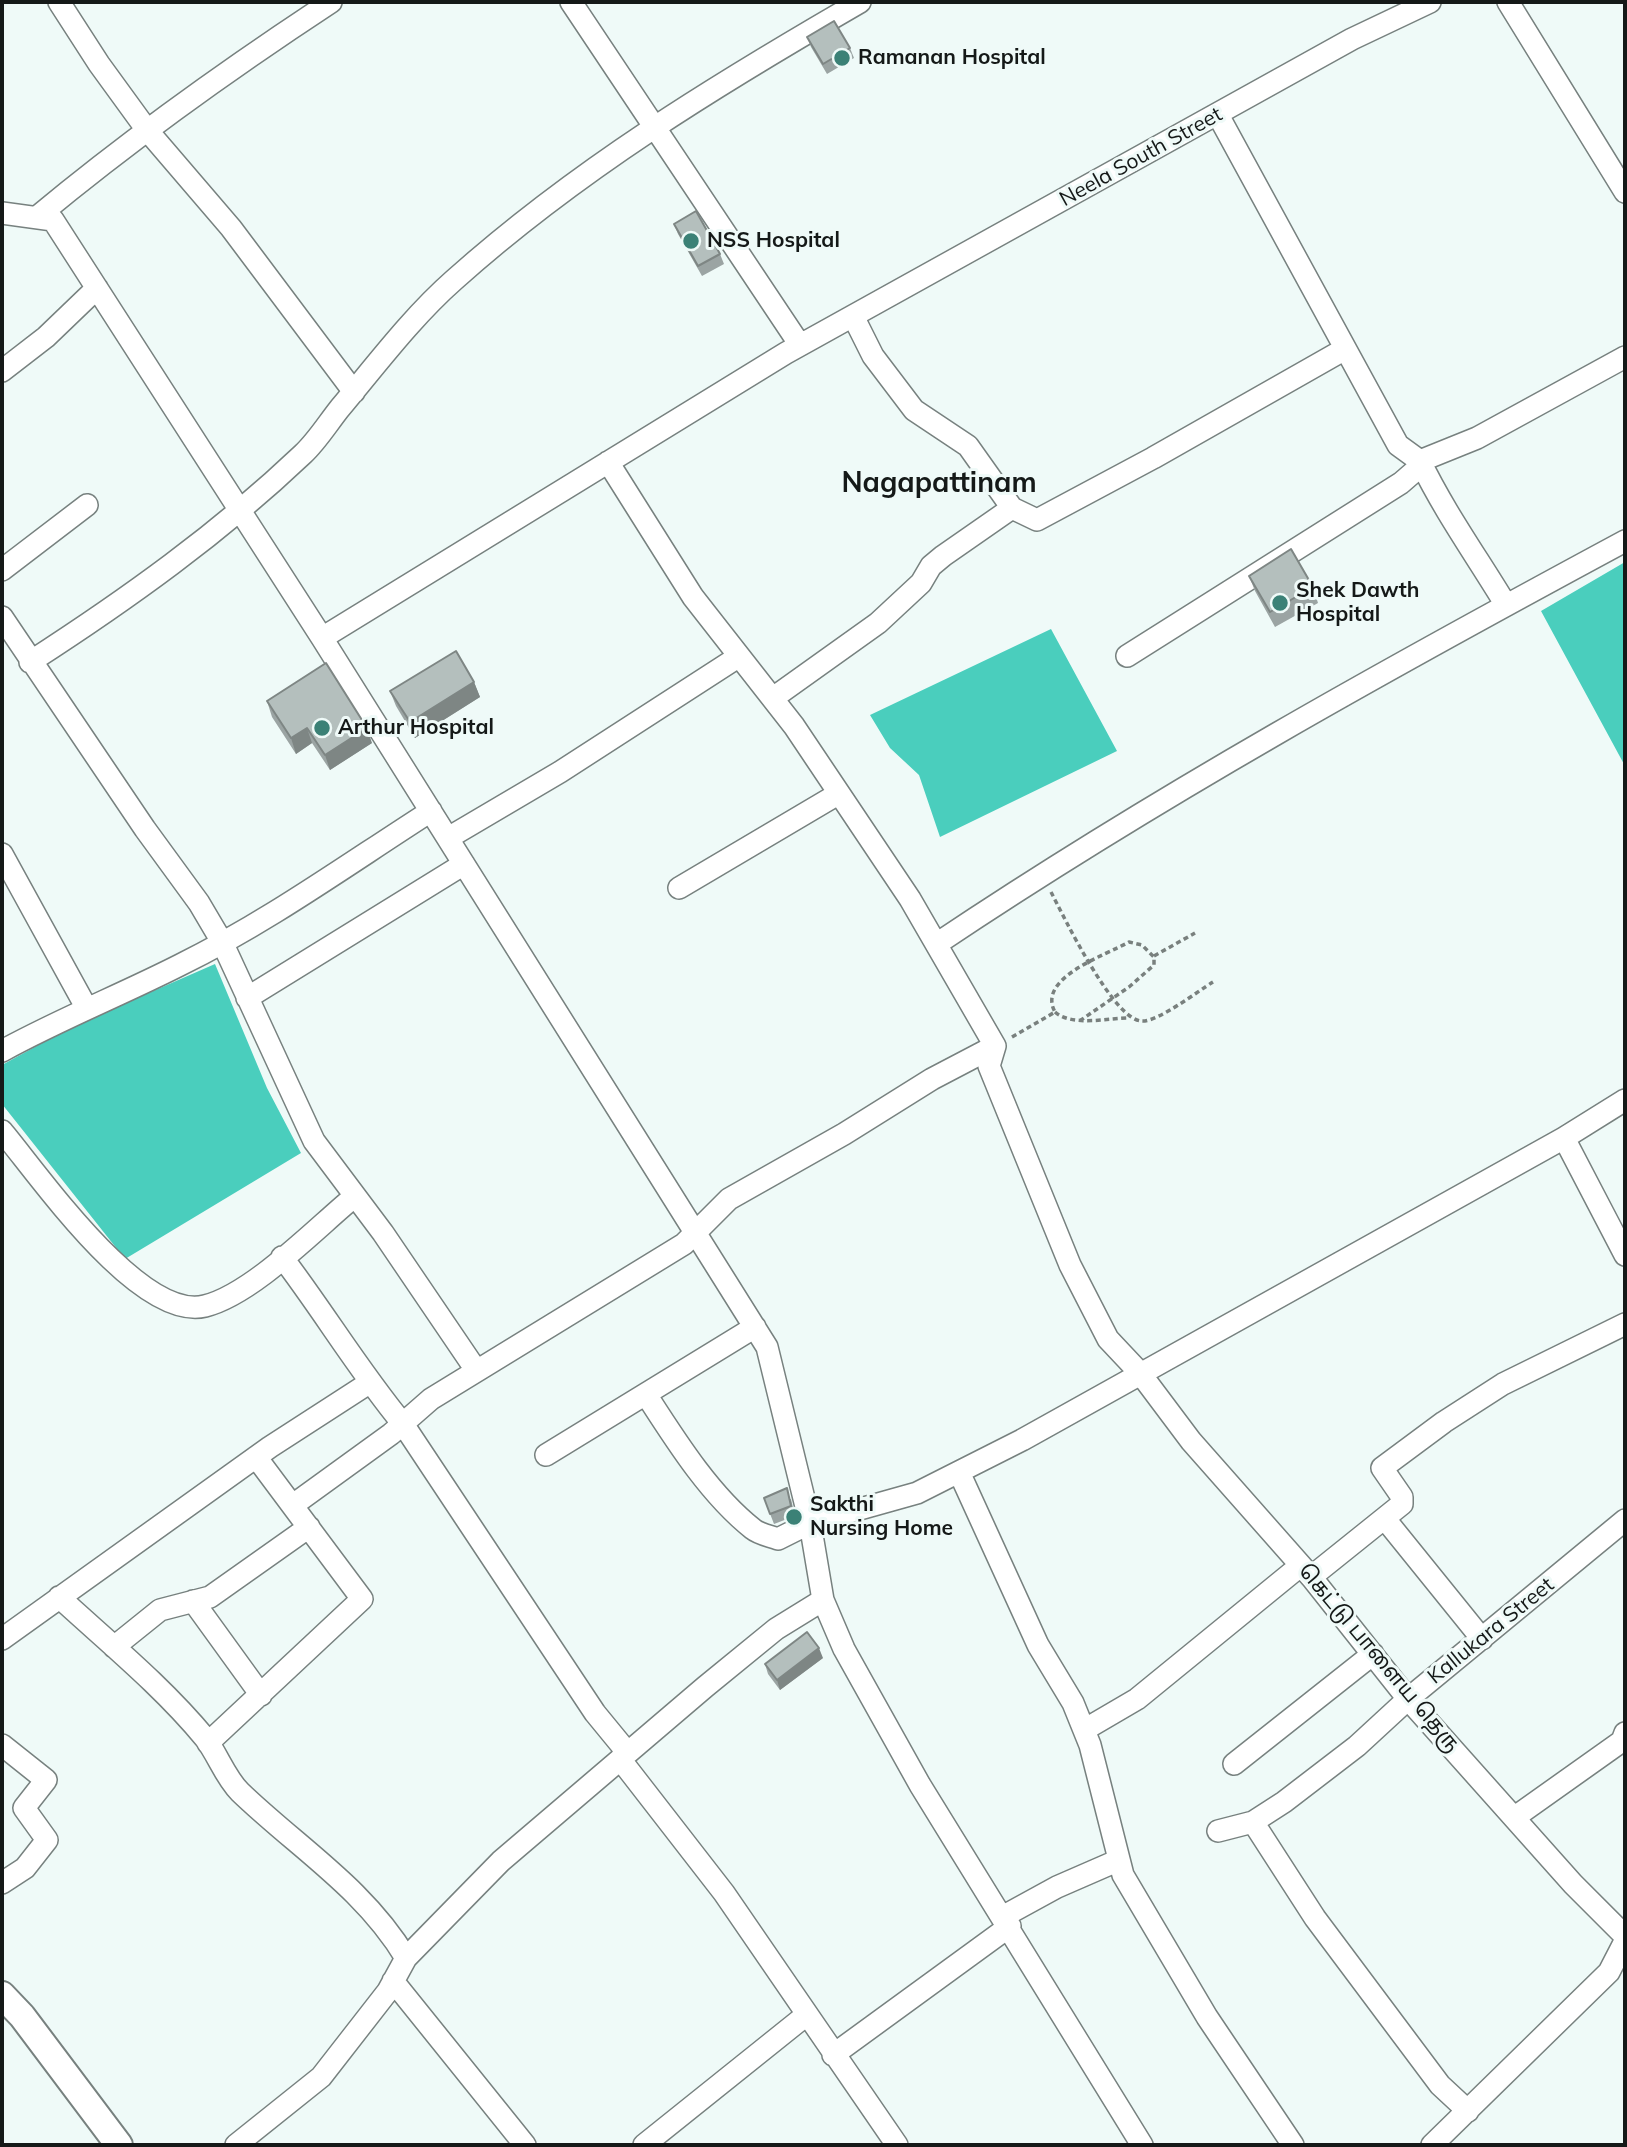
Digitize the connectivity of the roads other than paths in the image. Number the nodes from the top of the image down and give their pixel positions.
1 (59, 2) edge
2 (331, 2) edge
3 (571, 2) edge
4 (860, 2) edge
5 (1430, 2) edge
6 (1508, 2) edge
7 (1218, 115) junction
8 (653, 128) junction
9 (147, 130) junction
10 (1616, 158) edge
11 (1625, 192) edge
12 (2, 213) edge
13 (37, 217) junction
14 (97, 288) junction
15 (853, 316) junction
16 (800, 345) junction
17 (1345, 349) junction
18 (1625, 357) edge
19 (2, 371) edge
20 (354, 391) junction
21 (1420, 461) junction
22 (608, 462) junction
23 (87, 505) dead end
24 (1012, 508) junction
25 (240, 510) junction
26 (1625, 541) edge
27 (2, 570) edge
28 (1506, 605) junction
29 (2, 617) edge
30 (322, 638) junction
31 (1127, 656) dead end
32 (738, 657) junction
33 (30, 662) junction
34 (773, 698) junction
35 (838, 794) junction
36 (431, 811) junction
37 (448, 838) junction
38 (2, 854) edge
39 (464, 864) junction
40 (679, 888) dead end
41 (222, 942) junction
42 (937, 943) junction
43 (247, 998) junction
44 (86, 1007) junction
45 (995, 1046) junction
46 (2, 1051) edge
47 (1624, 1105) edge
48 (2, 1131) edge
49 (1564, 1138) junction
50 (355, 1196) junction
51 (695, 1232) junction
52 (1625, 1255) edge
53 (282, 1258) junction
54 (1625, 1324) edge
55 (755, 1327) junction
56 (476, 1370) junction
57 (1140, 1373) junction
58 (369, 1383) junction
59 (647, 1396) junction
60 (403, 1424) junction
61 (545, 1455) dead end
62 (256, 1457) junction
63 (959, 1472) junction
64 (293, 1505) junction
65 (1385, 1519) junction
66 (1625, 1520) edge
67 (810, 1523) junction
68 (309, 1527) junction
69 (1306, 1572) junction
70 (59, 1597) junction
71 (823, 1600) junction
72 (193, 1601) junction
73 (2, 1639) edge
74 (1482, 1639) junction
75 (114, 1647) junction
76 (1373, 1654) junction
77 (261, 1695) junction
78 (1408, 1699) junction
79 (1084, 1730) junction
80 (1625, 1733) edge
81 (208, 1743) junction
82 (2, 1745) edge
83 (623, 1755) junction
84 (1234, 1765) dead end
85 (1515, 1817) junction
86 (1253, 1822) junction
87 (1218, 1830) dead end
88 (1119, 1860) junction
89 (2, 1884) edge
90 (1007, 1921) junction
91 (1623, 1948) edge
92 (406, 1958) junction
93 (393, 1981) junction
94 (2, 1995) edge
95 (805, 2016) junction
96 (833, 2055) junction
97 (1468, 2111) junction
98 (119, 2145) edge
99 (236, 2145) edge
100 (525, 2145) edge
101 (644, 2145) edge
102 (897, 2145) edge
103 (1142, 2145) edge
104 (1293, 2145) edge
105 (1432, 2145) edge

1 - 9 street
2 - 9 street
3 - 8 street
4 - 8 street
5 - 7 street, Neela South Street
6 - 10 street
7 - 15 street, Neela South Street
7 - 17 street
8 - 16 street
8 - 20 street
9 - 13 street
9 - 20 street
10 - 11 street
12 - 13 street
13 - 14 street
14 - 19 street
14 - 25 street
15 - 16 street, Neela South Street
15 - 24 street
16 - 22 street, Neela South Street
17 - 21 street
17 - 24 street
18 - 21 street
20 - 25 street
21 - 28 street
21 - 31 street
22 - 30 street, Neela South Street
22 - 32 street
23 - 27 street
24 - 34 street
25 - 30 street
25 - 33 street
26 - 28 street
28 - 42 street
29 - 33 street
30 - 36 street
32 - 34 street
32 - 37 street
33 - 41 street
34 - 35 street
35 - 40 street
35 - 42 street
36 - 37 street
36 - 41 street
37 - 39 street
38 - 44 street
39 - 43 street
39 - 51 street
41 - 43 street
41 - 44 street
42 - 45 street
43 - 50 street
44 - 46 street
45 - 51 street
45 - 57 street, கெட்டு பாளைய தெரு
47 - 49 street
48 - 53 street
49 - 52 street
49 - 57 street
50 - 53 street
50 - 56 street
51 - 55 street
51 - 56 street
53 - 58 street
54 - 65 street
55 - 59 street
55 - 67 street
56 - 60 street
57 - 63 street
57 - 69 street, கெட்டு பாளைய தெரு
58 - 60 street
58 - 62 street
59 - 61 street
59 - 67 street
60 - 64 street
60 - 83 street
62 - 64 street
62 - 70 street
63 - 67 street
63 - 79 street
64 - 68 street
65 - 69 street
65 - 74 street
66 - 74 street, Kallukara Street
67 - 71 street
68 - 72 street
68 - 77 street
69 - 76 street, கெட்டு பாளைய தெரு
69 - 79 street
70 - 73 street
70 - 75 street
71 - 83 street
71 - 90 street
72 - 75 street
72 - 77 street
74 - 78 street, Kallukara Street
75 - 81 street
76 - 78 street, கெட்டு பாளைய தெரு
76 - 84 street
77 - 81 street
78 - 85 street, கெட்டு பாளைய தெரு
78 - 86 street, Kallukara Street
79 - 88 street
80 - 85 street
81 - 92 street
82 - 89 street
83 - 92 street
83 - 95 street
85 - 91 street, கெட்டு பாளைய தெரு
86 - 87 street, Kallukara Street
86 - 97 street
88 - 90 street
88 - 104 street
90 - 96 street
90 - 103 street
91 - 97 street
92 - 93 street
93 - 99 street
93 - 100 street
94 - 98 main road
95 - 96 street
95 - 101 street
96 - 102 street
97 - 105 street

